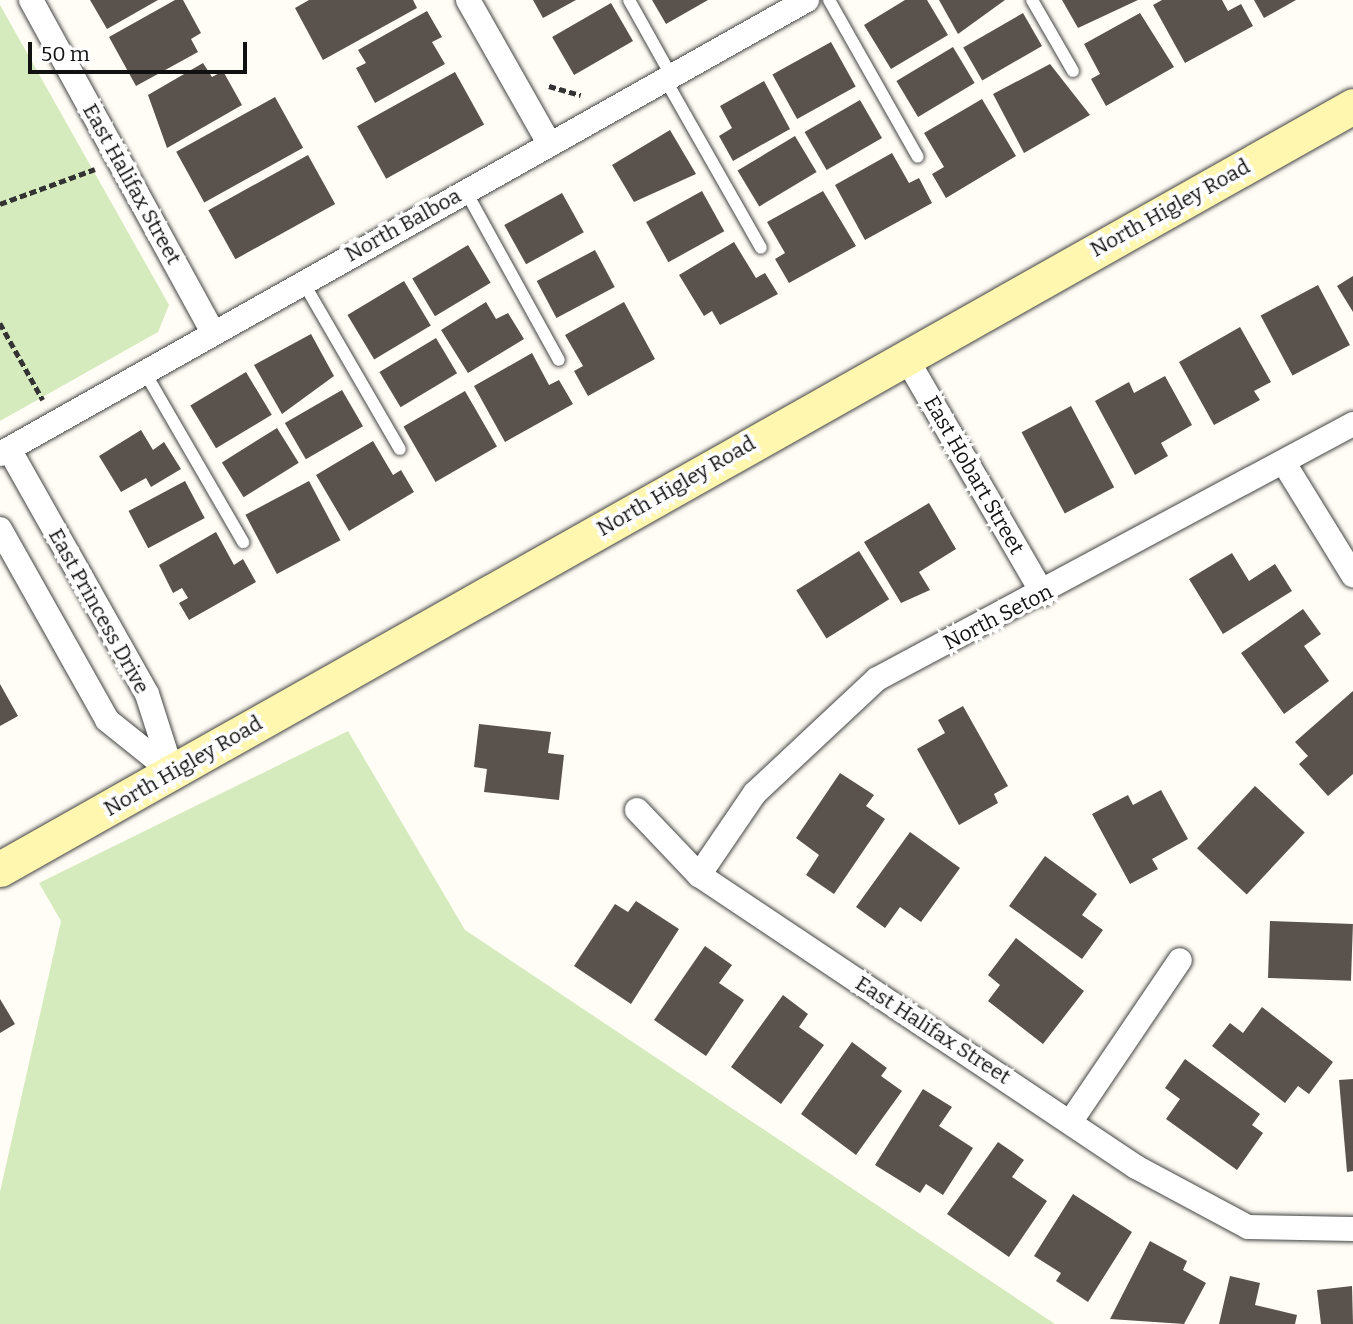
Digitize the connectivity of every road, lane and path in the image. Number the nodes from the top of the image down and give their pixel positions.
1 (31, 0) edge
2 (468, 0) edge
3 (629, 0) edge
4 (807, 0) edge
5 (829, 0) edge
6 (1032, 0) edge
7 (1073, 71) dead end
8 (544, 76) dead end
9 (668, 77) junction
10 (596, 90) dead end
11 (1353, 106) edge
12 (548, 143) junction
13 (918, 157) dead end
14 (96, 169) dead end
15 (465, 190) junction
16 (0, 204) edge
17 (761, 248) dead end
18 (302, 282) junction
19 (0, 323) edge
20 (213, 332) junction
21 (905, 356) junction
22 (559, 360) dead end
23 (144, 371) junction
24 (43, 401) dead end
25 (1353, 424) edge
26 (400, 449) dead end
27 (4, 452) edge
28 (1284, 463) junction
29 (0, 529) edge
30 (243, 542) dead end
31 (1353, 575) edge
32 (1043, 594) junction
33 (172, 772) junction
34 (637, 810) dead end
35 (0, 869) edge
36 (699, 876) junction
37 (1180, 960) dead end
38 (1071, 1121) junction
39 (1353, 1229) edge

1 - 20 street, East Halifax Street
2 - 12 street
3 - 9 lane
4 - 9 street, North Balboa
5 - 13 lane
6 - 7 lane
8 - 10 path
9 - 12 street, North Balboa
9 - 17 lane
11 - 21 main road, North Higley Road
12 - 15 street, North Balboa
14 - 16 path
15 - 18 street, North Balboa
15 - 22 lane
18 - 20 street, North Balboa
18 - 26 lane
19 - 24 path
20 - 23 street, North Balboa
21 - 32 street, East Hobart Street
21 - 33 main road, North Higley Road
23 - 27 street, North Balboa
23 - 30 lane
25 - 28 street, North Seton
27 - 33 street, East Princess Drive
28 - 31 street
28 - 32 street, North Seton
29 - 33 street
32 - 36 street, North Seton
33 - 35 main road, North Higley Road
34 - 36 street, East Halifax Street
36 - 38 street, East Halifax Street
37 - 38 street
38 - 39 street, East Halifax Street

